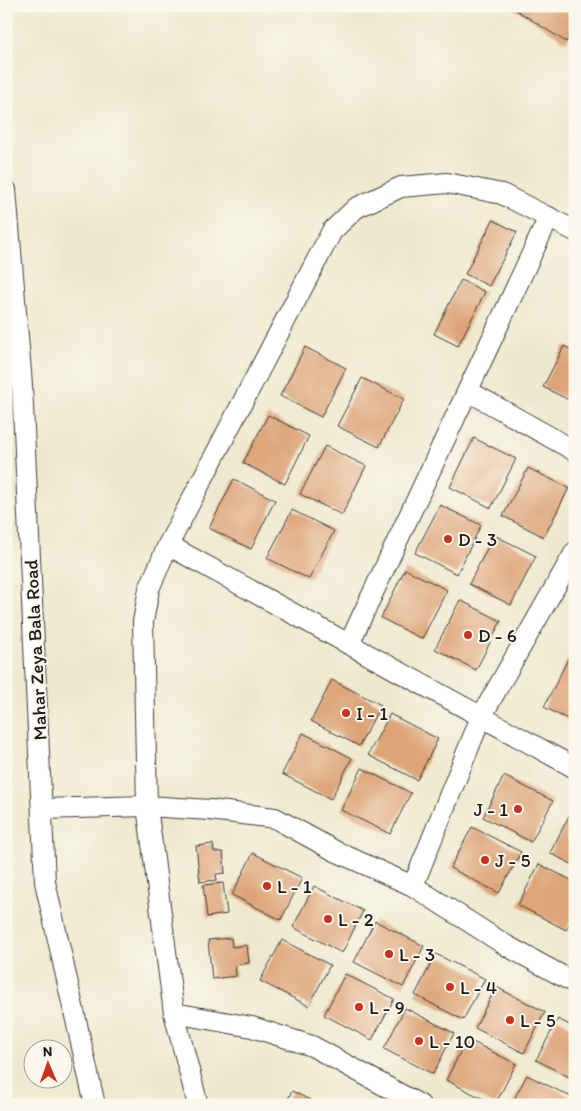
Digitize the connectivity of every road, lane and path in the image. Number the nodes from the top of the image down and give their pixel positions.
1 (6, 190) edge
2 (549, 217) junction
3 (575, 231) edge
4 (14, 387) edge
5 (468, 392) junction
6 (575, 450) edge
7 (168, 545) junction
8 (575, 552) edge
9 (349, 644) junction
10 (481, 717) junction
11 (575, 768) edge
12 (147, 806) junction
13 (42, 808) junction
14 (413, 886) junction
15 (575, 983) edge
16 (174, 1013) junction
17 (95, 1105) edge
18 (198, 1105) edge
19 (420, 1105) edge

1 - 4 street, Mahar Zeya Bala Road
2 - 3 street
2 - 5 street
2 - 7 street
4 - 13 street, Mahar Zeya Bala Road
5 - 6 street
5 - 9 street
7 - 9 street
7 - 12 street
8 - 10 street
9 - 10 street
10 - 11 street
10 - 14 street
12 - 13 street
12 - 14 street
12 - 16 street
13 - 17 street, Mahar Zeya Bala Road
14 - 15 street
16 - 18 street
16 - 19 street

